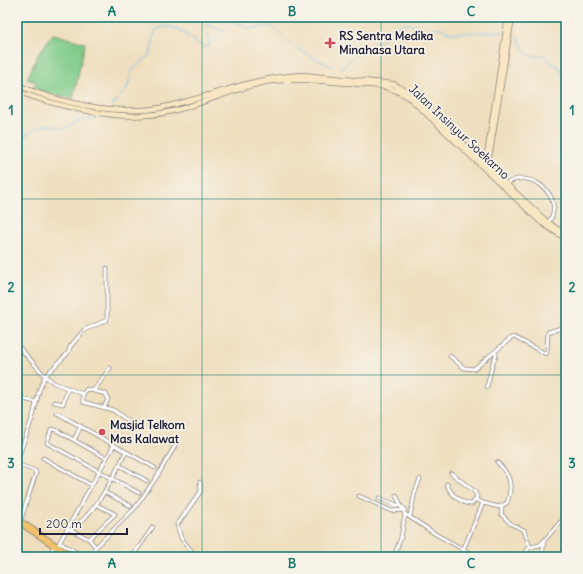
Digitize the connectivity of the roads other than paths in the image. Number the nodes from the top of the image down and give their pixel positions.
1 (508, 17) edge
2 (512, 17) edge
3 (506, 36) junction
4 (17, 85) edge
5 (17, 90) edge
6 (104, 110) junction
7 (483, 165) junction
8 (506, 184) junction
9 (548, 223) junction
10 (566, 235) edge
11 (566, 239) edge
12 (107, 268) dead end
13 (566, 323) edge
14 (561, 328) junction
15 (566, 342) edge
16 (17, 345) edge
17 (495, 352) junction
18 (450, 356) dead end
19 (110, 368) dead end
20 (45, 376) junction
21 (17, 385) edge
22 (487, 387) dead end
23 (68, 388) junction
24 (94, 390) junction
25 (83, 394) junction
26 (36, 402) junction
27 (54, 402) dead end
28 (104, 408) junction
29 (57, 413) dead end
30 (127, 420) dead end
31 (81, 426) junction
32 (74, 440) junction
33 (114, 444) junction
34 (175, 446) dead end
35 (126, 452) junction
36 (43, 458) dead end
37 (106, 458) junction
38 (17, 462) edge
39 (498, 462) dead end
40 (119, 465) junction
41 (155, 468) dead end
42 (98, 472) junction
43 (450, 473) dead end
44 (112, 478) junction
45 (420, 480) dead end
46 (148, 481) dead end
47 (200, 482) dead end
48 (447, 484) dead end
49 (91, 485) junction
50 (104, 492) junction
51 (139, 493) dead end
52 (396, 494) dead end
53 (359, 496) dead end
54 (379, 498) dead end
55 (474, 499) junction
56 (483, 503) junction
57 (97, 505) junction
58 (131, 506) dead end
59 (502, 507) junction
60 (405, 511) junction
61 (115, 514) junction
62 (120, 516) dead end
63 (410, 516) junction
64 (565, 519) edge
65 (18, 521) edge
66 (153, 527) dead end
67 (69, 530) junction
68 (89, 539) junction
69 (544, 542) junction
70 (57, 545) junction
71 (94, 545) dead end
72 (530, 547) junction
73 (463, 550) junction
74 (74, 554) edge
75 (48, 557) edge
76 (86, 557) edge
77 (132, 557) edge
78 (196, 557) edge
79 (394, 557) edge
80 (477, 557) edge
81 (522, 557) edge
82 (542, 557) edge

1 - 3 main road
2 - 3 main road
3 - 7 main road
4 - 6 main road, Jalan Insinyur Soekarno
5 - 6 main road, Jalan Insinyur Soekarno
6 - 7 main road, Jalan Insinyur Soekarno
7 - 8 main road, Jalan Insinyur Soekarno
7 - 11 main road, Jalan Insinyur Soekarno
8 - 9 main road, Jalan Insinyur Soekarno
8 - 9 street
9 - 10 main road, Jalan Insinyur Soekarno
12 - 20 street
13 - 14 street
14 - 15 street
14 - 17 street
16 - 20 street
17 - 18 street
17 - 22 street
19 - 24 street
20 - 23 street
20 - 26 street
21 - 26 street
23 - 25 street
23 - 27 street
24 - 25 street
24 - 28 street
25 - 28 street
26 - 38 street
28 - 30 street
29 - 31 street
31 - 32 street
31 - 33 street
32 - 37 street
32 - 42 street
33 - 35 street
33 - 37 street
34 - 76 street
35 - 40 street
35 - 41 street
36 - 49 street
37 - 42 street
38 - 65 street
39 - 59 street
40 - 44 street
40 - 46 street
42 - 44 street
42 - 49 street
43 - 55 street
44 - 50 street
44 - 51 street
45 - 63 street
47 - 78 street
48 - 55 street
49 - 67 street
50 - 57 street
50 - 58 street
52 - 60 street
53 - 60 street
54 - 60 street
55 - 56 street
56 - 59 street
56 - 73 street
57 - 61 street
57 - 67 street
59 - 72 street
60 - 63 street
60 - 79 street
61 - 62 street
61 - 68 street
63 - 73 street
64 - 69 street
65 - 70 highway
66 - 77 street
67 - 68 street
67 - 70 street
68 - 71 street
69 - 72 street
69 - 82 street
70 - 74 highway
70 - 75 street
72 - 81 street
73 - 80 street

